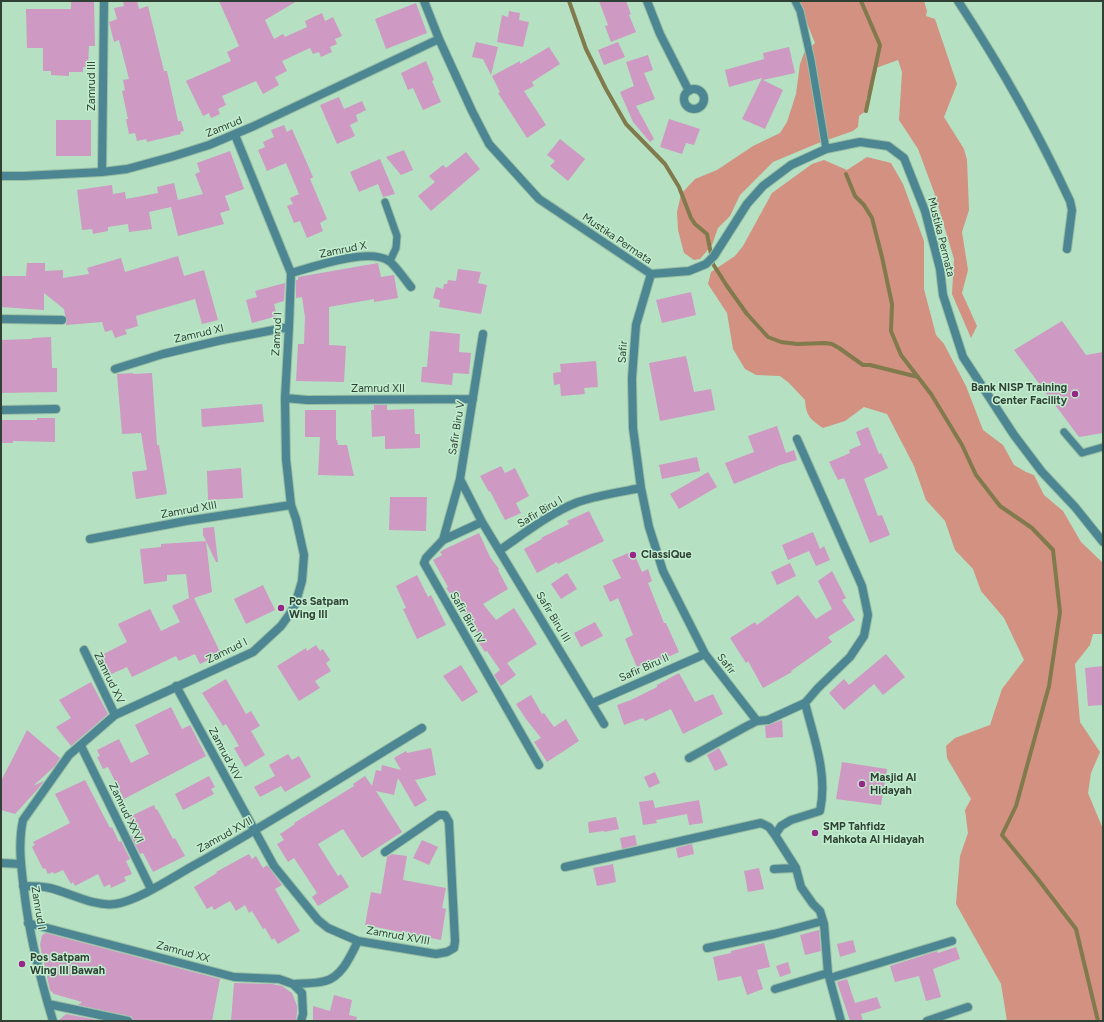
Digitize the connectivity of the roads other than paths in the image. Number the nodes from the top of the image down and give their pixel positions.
1 (104, 1) edge
2 (424, 1) edge
3 (647, 1) edge
4 (795, 1) edge
5 (958, 1) edge
6 (439, 39) junction
7 (689, 91) dead end
8 (235, 135) junction
9 (826, 149) junction
10 (102, 172) junction
11 (1, 176) edge
12 (385, 202) dead end
13 (1066, 249) dead end
14 (390, 261) junction
15 (291, 273) junction
16 (651, 274) junction
17 (411, 287) dead end
18 (1, 319) edge
19 (62, 320) dead end
20 (289, 327) junction
21 (483, 334) dead end
22 (115, 369) dead end
23 (284, 398) junction
24 (473, 399) junction
25 (56, 409) dead end
26 (1, 410) edge
27 (1064, 432) dead end
28 (797, 439) dead end
29 (1103, 448) edge
30 (460, 479) junction
31 (641, 488) junction
32 (291, 505) junction
33 (482, 522) junction
34 (90, 539) dead end
35 (443, 540) junction
36 (1103, 542) edge
37 (500, 550) junction
38 (84, 650) dead end
39 (705, 654) junction
40 (176, 686) junction
41 (593, 703) junction
42 (805, 703) junction
43 (115, 714) junction
44 (757, 721) junction
45 (604, 724) dead end
46 (422, 728) dead end
47 (81, 746) junction
48 (688, 758) dead end
49 (540, 765) dead end
50 (254, 832) junction
51 (775, 835) junction
52 (385, 852) dead end
53 (1, 863) edge
54 (20, 864) junction
55 (565, 867) dead end
56 (796, 868) junction
57 (774, 869) dead end
58 (23, 886) junction
59 (151, 889) junction
60 (823, 921) junction
61 (28, 923) junction
62 (358, 941) junction
63 (952, 941) dead end
64 (707, 948) dead end
65 (829, 975) junction
66 (293, 984) junction
67 (775, 989) dead end
68 (48, 1004) junction
69 (968, 1007) dead end
70 (53, 1021) edge
71 (128, 1021) edge
72 (301, 1021) edge
73 (841, 1021) edge
74 (927, 1021) edge

1 - 10 street, Zamrud III
2 - 6 street, Mustika Permata
3 - 7 street
4 - 9 lane
5 - 13 street
6 - 8 street, Zamrud
6 - 16 street, Mustika Permata
8 - 10 street, Zamrud
8 - 15 street, Zamrud I
9 - 16 street, Mustika Permata
9 - 36 street, Mustika Permata
10 - 11 street, Zamrud
12 - 14 lane
14 - 15 street, Zamrud X
14 - 17 street
15 - 20 street, Zamrud I
16 - 31 street, Safir
18 - 19 street
20 - 22 street, Zamrud XI
20 - 23 street, Zamrud I
21 - 24 street, Safir Biru V
23 - 24 street, Zamrud XII
23 - 32 street, Zamrud I
24 - 30 street, Safir Biru V
25 - 26 street
27 - 29 lane
28 - 42 street
30 - 33 street
30 - 35 street, Safir Biru IV
31 - 37 street, Safir Biru I
31 - 39 street, Safir
32 - 34 street, Zamrud XIII
32 - 40 street, Zamrud I
33 - 35 street
33 - 37 street, Safir Biru III
35 - 49 street, Safir Biru IV
37 - 41 street, Safir Biru III
38 - 43 street, Zamrud XV
39 - 41 street, Safir Biru II
39 - 44 street, Safir
40 - 43 street, Zamrud I
40 - 50 street, Zamrud XIV
41 - 45 street, Safir Biru III
42 - 44 street
42 - 51 street
43 - 47 street, Zamrud I
44 - 48 street
46 - 50 street, Zamrud XVII
47 - 54 street, Zamrud I
47 - 59 street, Zamrud XXVI
50 - 59 street, Zamrud XVII
50 - 62 street, Zamrud XVIII
51 - 55 street
51 - 56 street
52 - 62 street, Zamrud XVIII
53 - 54 street
54 - 58 street, Zamrud I
56 - 57 street
56 - 60 street
58 - 59 street, Zamrud XVII
58 - 61 street, Zamrud I
60 - 64 street
60 - 65 street
61 - 66 street, Zamrud XX
61 - 68 street, Zamrud I
62 - 66 street
63 - 65 street
65 - 67 street
65 - 73 street
66 - 72 street
68 - 70 street, Zamrud I
68 - 71 street
69 - 74 street

